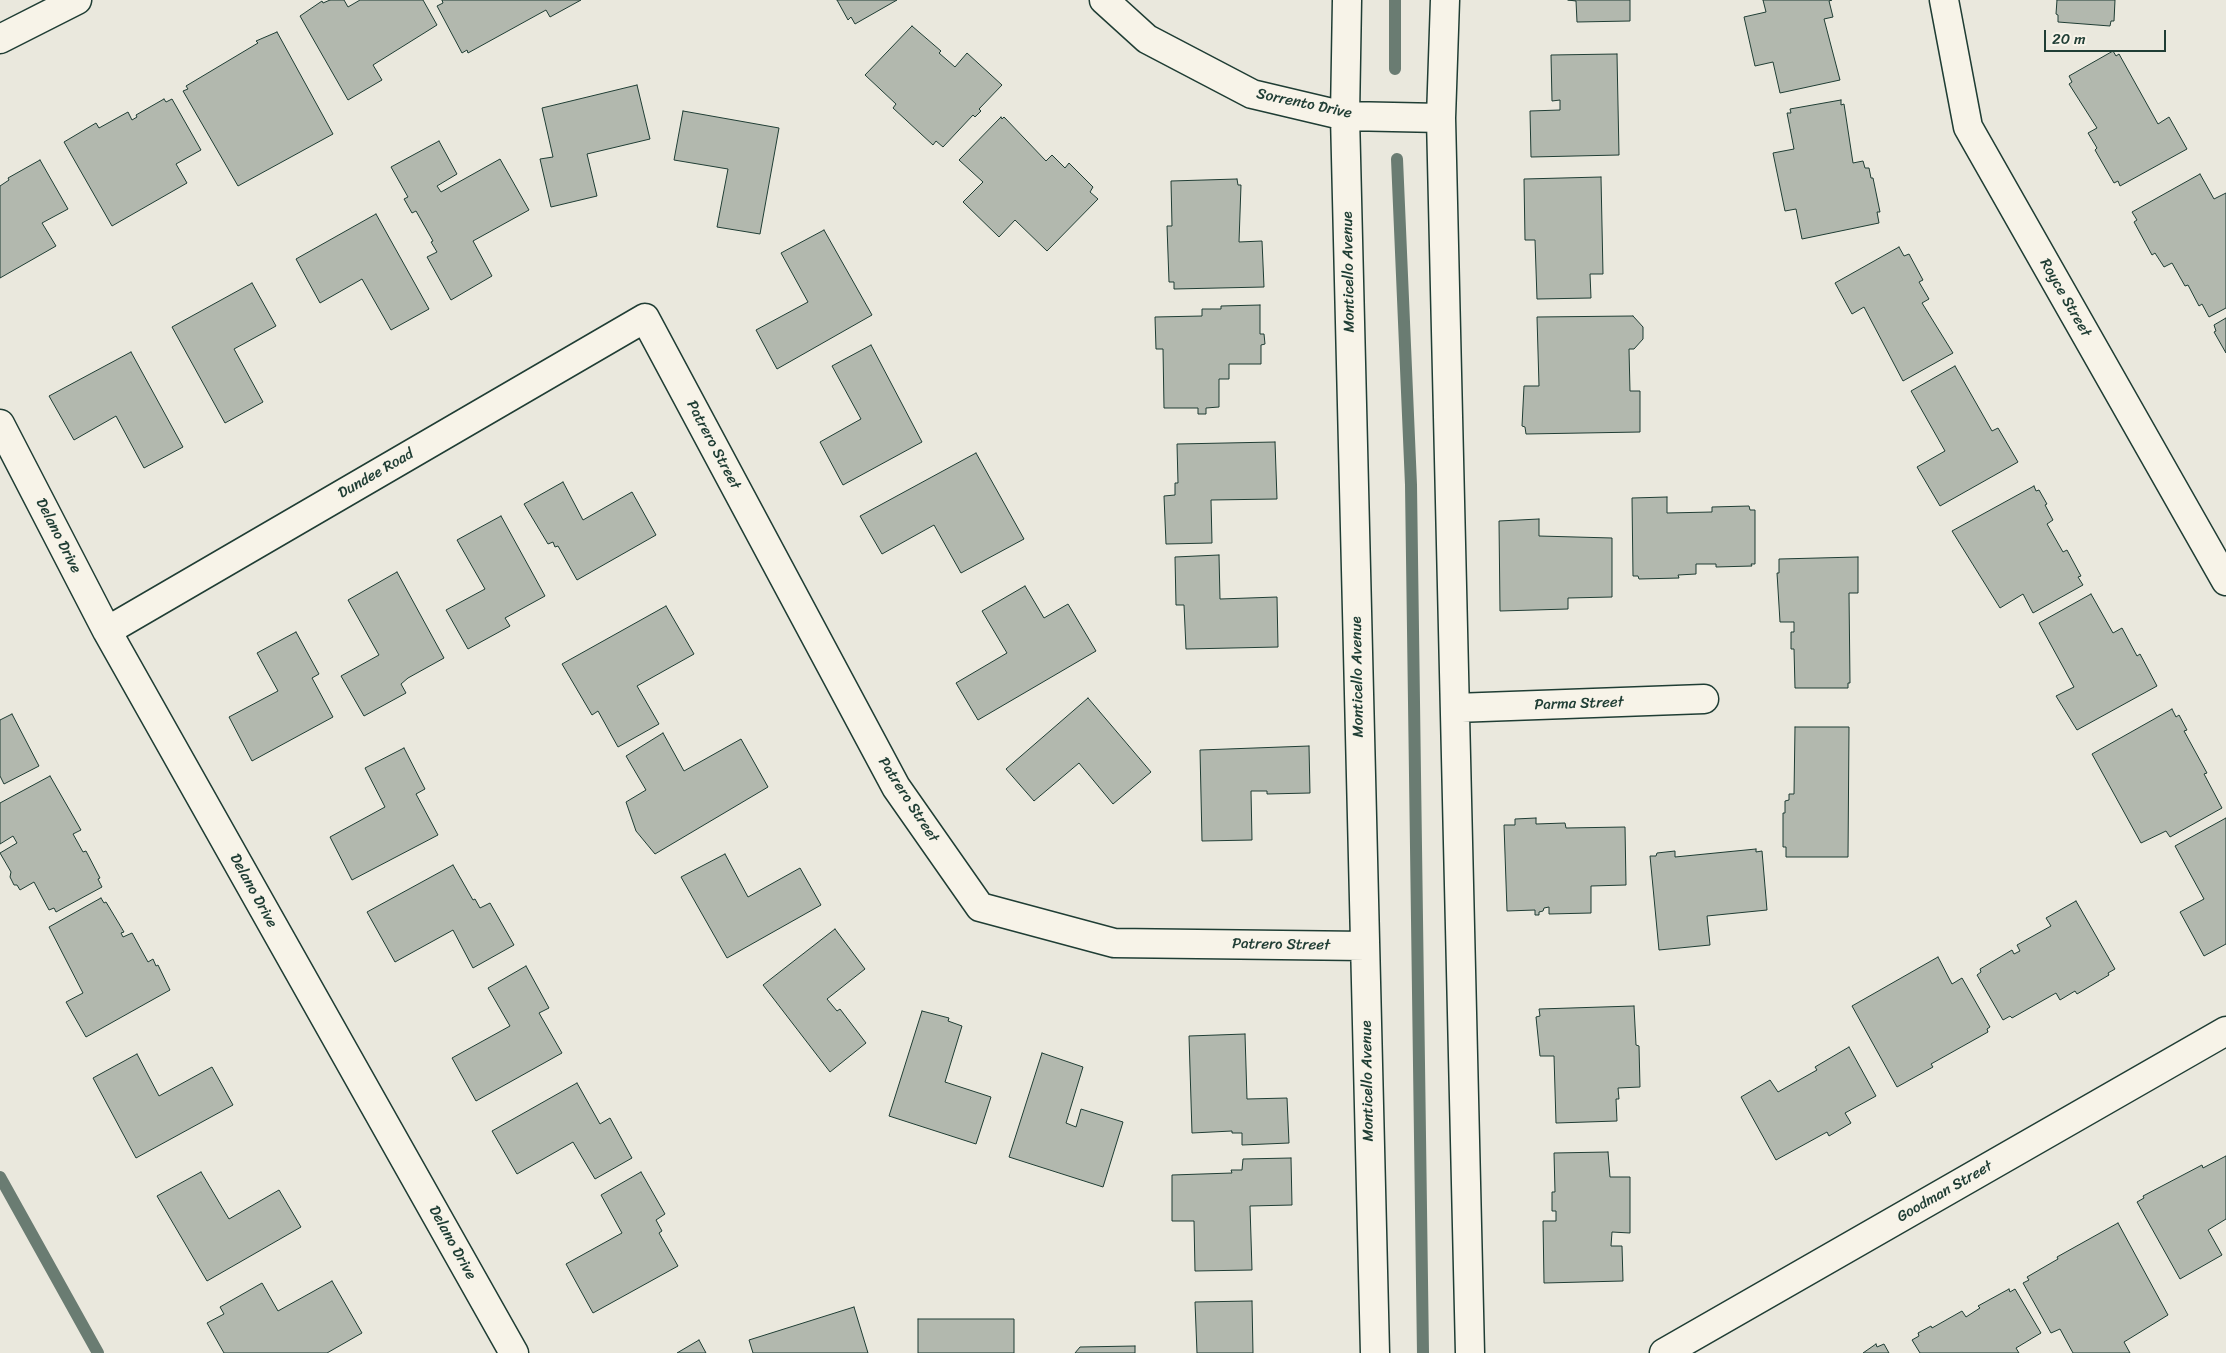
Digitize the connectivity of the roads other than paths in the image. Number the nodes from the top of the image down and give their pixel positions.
1 (78, 0) edge
2 (1104, 0) edge
3 (1347, 0) edge
4 (1445, 0) edge
5 (1944, 0) edge
6 (0, 39) edge
7 (1345, 116) junction
8 (1442, 118) junction
9 (645, 318) joint
10 (0, 424) edge
11 (2226, 581) edge
12 (107, 631) junction
13 (1704, 699) dead end
14 (1455, 708) junction
15 (1365, 946) junction
16 (2226, 1031) edge
17 (514, 1353) edge
18 (1375, 1353) edge
19 (1470, 1353) edge
20 (1664, 1353) edge

1 - 6 street
2 - 7 street, Sorrento Drive
3 - 7 street, Monticello Avenue
4 - 8 street
5 - 11 street, Royce Street
7 - 8 street, Sorrento Drive
7 - 15 street, Monticello Avenue
8 - 14 street
9 - 12 street, Dundee Road
9 - 15 street, Patrero Street
10 - 12 street, Delano Drive
12 - 17 street, Delano Drive
13 - 14 street, Parma Street
14 - 19 street
15 - 18 street, Monticello Avenue
16 - 20 street, Goodman Street

